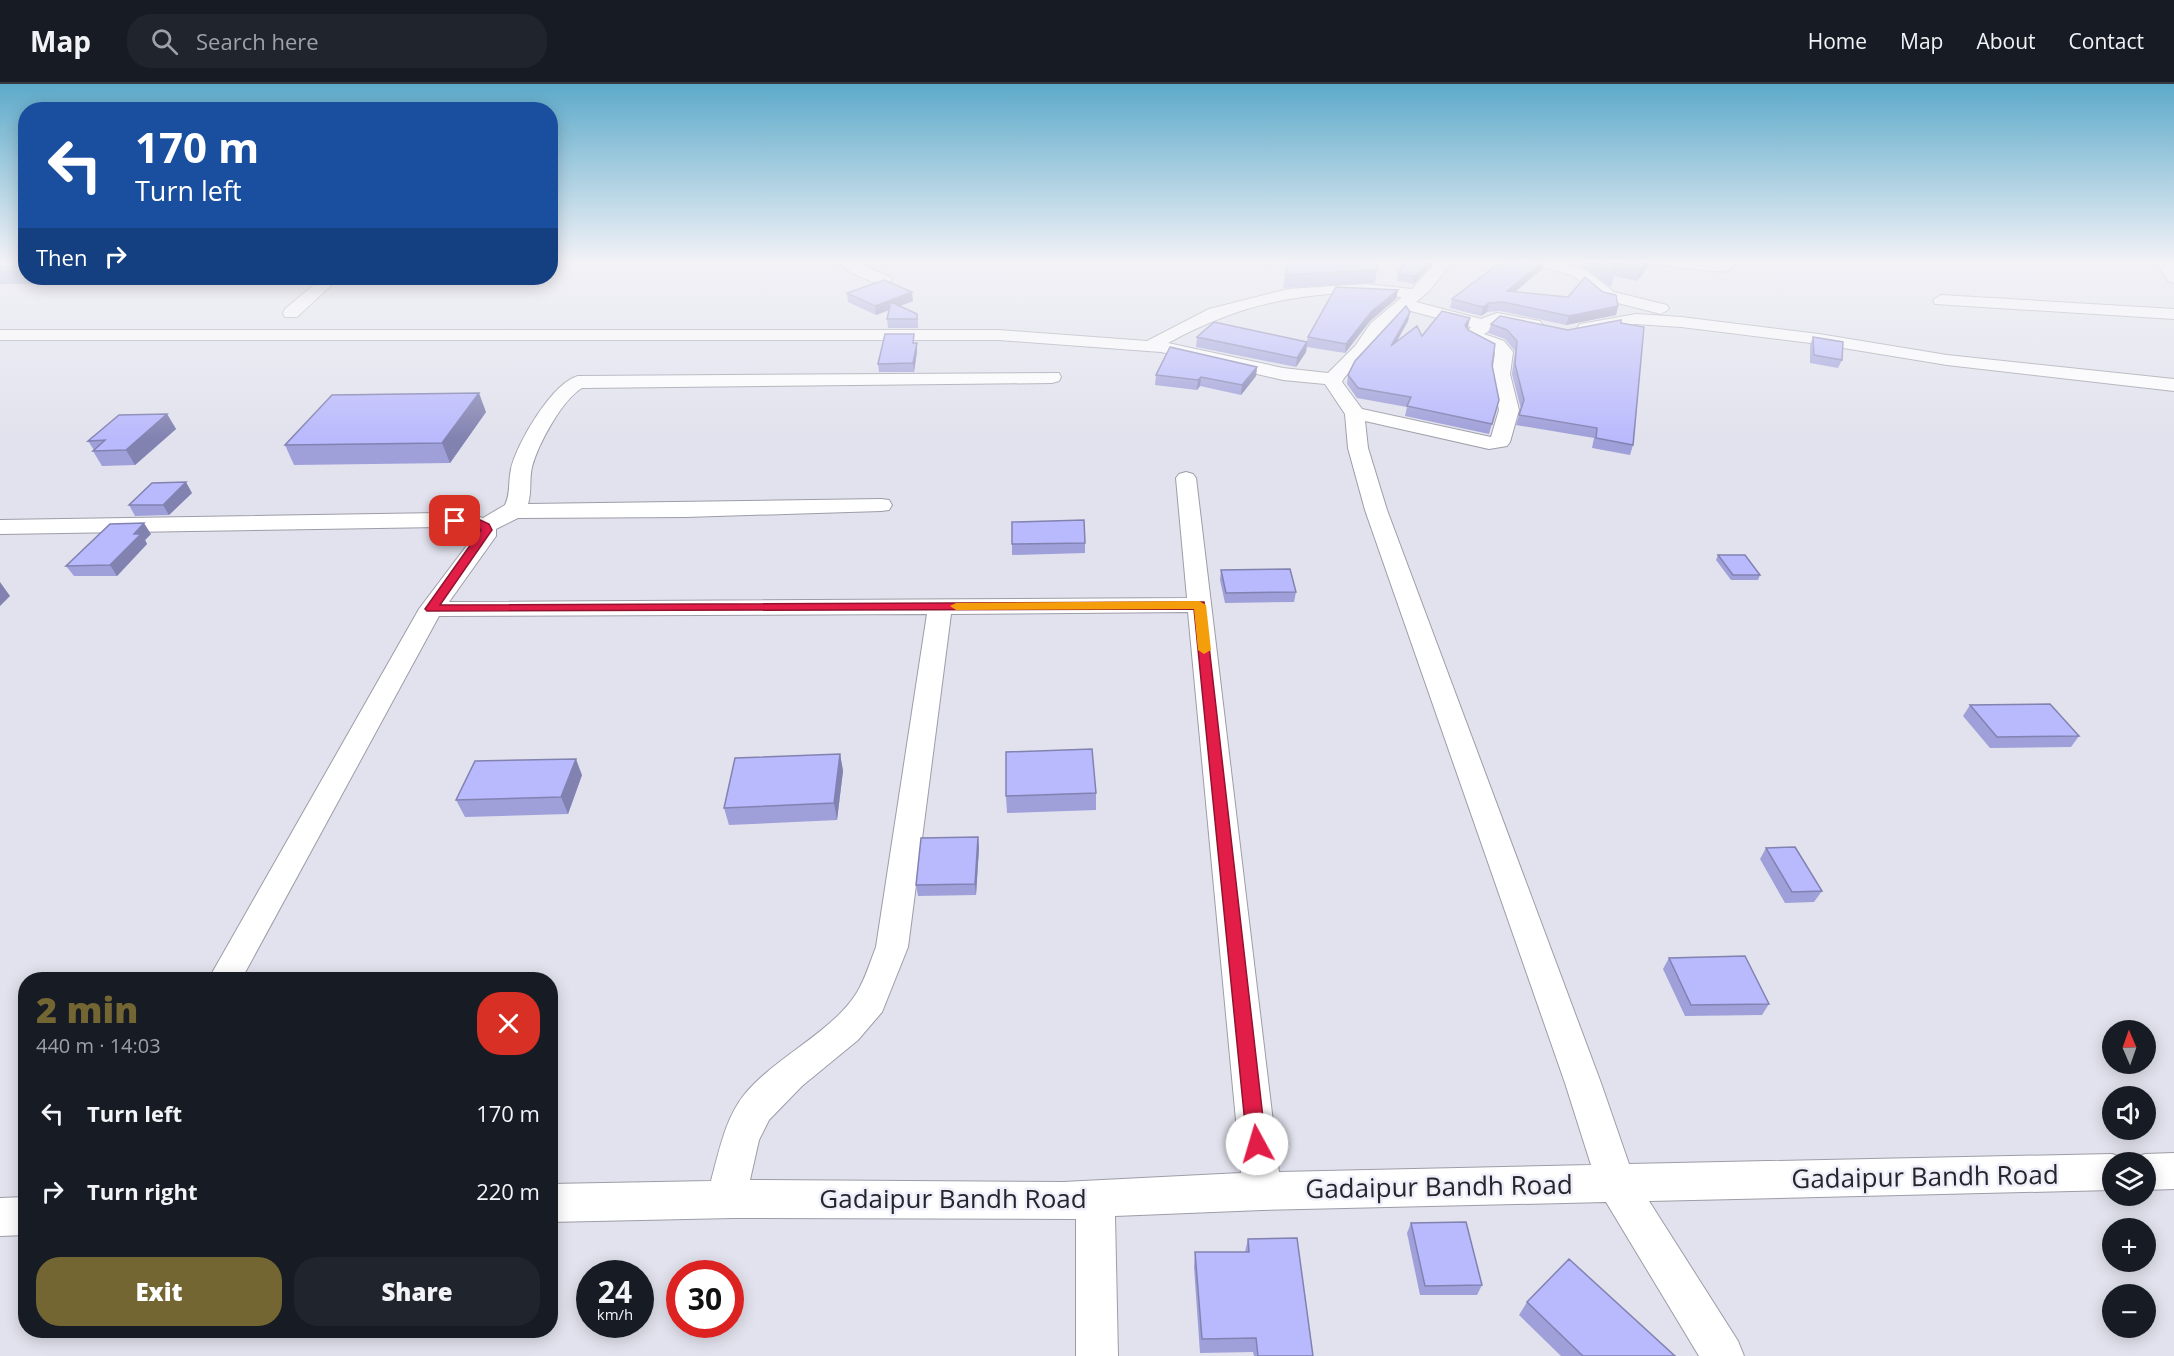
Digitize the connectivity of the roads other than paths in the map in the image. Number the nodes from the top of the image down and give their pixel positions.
1 (1200, 320) edge
2 (1385, 320) edge
3 (1474, 320) edge
4 (1489, 320) edge
5 (1511, 320) edge
6 (1629, 320) edge
7 (1653, 320) edge
8 (1696, 320) edge
9 (1484, 324) junction
10 (1710, 325) junction
11 (1546, 328) edge
12 (1568, 332) edge
13 (0, 335) edge
14 (1150, 346) junction
15 (1052, 377) dead end
16 (1333, 379) junction
17 (2174, 386) edge
18 (1355, 413) junction
19 (1186, 478) dead end
20 (881, 505) dead end
21 (512, 511) junction
22 (485, 526) junction
23 (0, 527) edge
24 (1199, 605) junction
25 (940, 606) junction
26 (431, 609) junction
27 (228, 972) edge
28 (2174, 1171) edge
29 (2102, 1172) edge
30 (2156, 1172) edge
31 (1616, 1183) junction
32 (1262, 1191) junction
33 (1095, 1198) junction
34 (726, 1200) junction
35 (558, 1203) edge
36 (18, 1216) edge
37 (0, 1217) edge
38 (1097, 1356) edge
39 (1723, 1356) edge

1 - 14 street
2 - 16 street
3 - 9 street
4 - 9 street
5 - 11 street
6 - 12 street
7 - 10 street
8 - 10 street
9 - 18 street
10 - 17 street
13 - 14 street
14 - 16 street
15 - 21 street
16 - 18 street
18 - 31 street
19 - 24 street
20 - 21 street
21 - 22 street
22 - 23 street
22 - 26 street
24 - 25 street
24 - 32 street
25 - 26 street
25 - 34 street
26 - 27 street
28 - 30 street
29 - 31 street, Gadaipur Bandh Road
31 - 32 street, Gadaipur Bandh Road
31 - 39 street
32 - 33 street, Gadaipur Bandh Road
33 - 34 street, Gadaipur Bandh Road
33 - 38 street
34 - 35 street, Gadaipur Bandh Road
36 - 37 street

